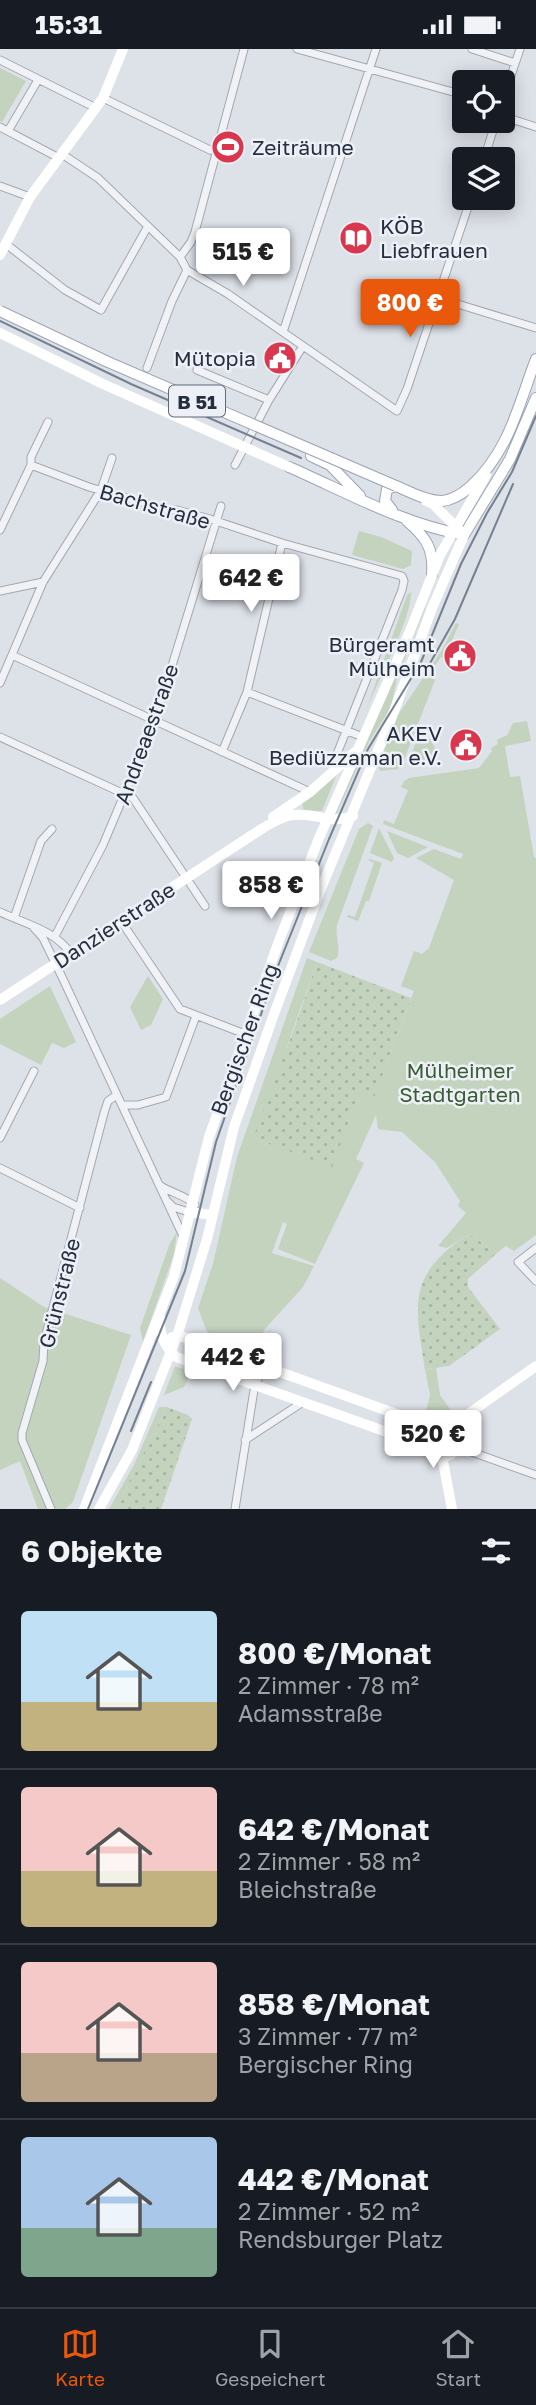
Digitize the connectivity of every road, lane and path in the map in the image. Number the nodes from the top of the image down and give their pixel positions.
1 (123, 49) edge
2 (244, 49) edge
3 (297, 49) edge
4 (376, 49) edge
5 (472, 49) edge
6 (520, 49) edge
7 (0, 60) edge
8 (515, 63) junction
9 (370, 69) junction
10 (513, 70) edge
11 (38, 80) junction
12 (452, 92) edge
13 (103, 98) junction
14 (96, 108) junction
15 (515, 120) edge
16 (536, 127) edge
17 (4, 129) edge
18 (217, 151) junction
19 (60, 156) junction
20 (0, 185) edge
21 (30, 197) junction
22 (467, 210) edge
23 (148, 226) junction
24 (6, 244) junction
25 (0, 255) edge
26 (180, 257) junction
27 (187, 270) junction
28 (438, 298) junction
29 (0, 313) edge
30 (536, 328) edge
31 (283, 331) junction
32 (0, 333) edge
33 (303, 346) junction
34 (536, 359) edge
35 (147, 368) dead end
36 (197, 370) dead end
37 (536, 398) edge
38 (269, 400) junction
39 (48, 422) dead end
40 (112, 458) dead end
41 (31, 461) junction
42 (235, 465) dead end
43 (289, 467) joint
44 (490, 468) junction
45 (396, 486) junction
46 (101, 490) junction
47 (364, 500) junction
48 (221, 506) dead end
49 (398, 515) junction
50 (215, 523) junction
51 (453, 529) junction
52 (0, 530) edge
53 (464, 535) junction
54 (282, 543) junction
55 (432, 574) junction
56 (43, 582) junction
57 (0, 591) edge
58 (12, 655) junction
59 (0, 683) edge
60 (247, 692) junction
61 (155, 721) junction
62 (346, 731) junction
63 (0, 737) edge
64 (363, 737) junction
65 (358, 750) junction
66 (222, 752) junction
67 (337, 768) junction
68 (310, 792) junction
69 (126, 793) junction
70 (303, 815) junction
71 (353, 816) junction
72 (327, 819) junction
73 (263, 828) junction
74 (52, 829) dead end
75 (319, 838) junction
76 (313, 853) junction
77 (186, 878) junction
78 (320, 891) junction
79 (205, 906) dead end
80 (0, 912) edge
81 (14, 918) junction
82 (121, 921) junction
83 (34, 928) junction
84 (55, 936) junction
85 (71, 954) junction
86 (55, 964) junction
87 (0, 1000) edge
88 (196, 1016) junction
89 (245, 1034) junction
90 (34, 1072) dead end
91 (117, 1095) junction
92 (122, 1105) junction
93 (0, 1138) edge
94 (0, 1168) edge
95 (160, 1185) junction
96 (165, 1200) junction
97 (192, 1201) junction
98 (80, 1208) junction
99 (195, 1212) junction
100 (212, 1215) junction
101 (183, 1236) junction
102 (536, 1248) edge
103 (536, 1280) edge
104 (160, 1314) junction
105 (177, 1336) junction
106 (162, 1338) junction
107 (145, 1346) junction
108 (170, 1352) junction
109 (263, 1366) junction
110 (536, 1366) edge
111 (256, 1385) junction
112 (304, 1401) junction
113 (435, 1428) junction
114 (453, 1428) junction
115 (245, 1440) junction
116 (429, 1447) junction
117 (458, 1447) junction
118 (442, 1456) junction
119 (536, 1475) edge
120 (45, 1493) junction
121 (51, 1509) edge
122 (58, 1509) edge
123 (84, 1509) edge
124 (99, 1509) edge
125 (235, 1509) edge
126 (452, 1509) edge

1 - 13 main road
2 - 18 street
3 - 9 street
4 - 9 street
5 - 8 street
6 - 8 street
7 - 11 street
8 - 10 street
9 - 12 street
9 - 31 street
11 - 14 street
11 - 17 street
13 - 14 main road
13 - 18 street
14 - 19 main road
15 - 16 street
17 - 19 street
18 - 26 street
19 - 21 main road
19 - 23 street
20 - 21 street
21 - 24 main road
22 - 28 street
23 - 24 street
23 - 26 street
24 - 25 main road
26 - 27 street
27 - 31 street
27 - 35 street
28 - 30 street
28 - 33 street
29 - 45 main road, B 51, bridge
29 - 47 main road, B 51, bridge
31 - 33 street
32 - 43 main road, B 51, bridge
33 - 38 street
34 - 44 main road
36 - 38 street
37 - 53 main road
38 - 42 street
39 - 41 street
40 - 46 street
41 - 46 street, Bachstraße
41 - 52 street
43 - 47 main road, B 51
44 - 45 main road, B 51
44 - 51 main road, Bergischer Ring
45 - 49 main road
45 - 51 main road, B 51
46 - 50 street, Bachstraße
46 - 56 street
47 - 49 main road, B 51
48 - 50 street, Andreaestraße
49 - 51 main road, B 51
49 - 55 main road
50 - 54 street, Bachstraße
50 - 61 street, Andreaestraße
51 - 53 main road, B 51
51 - 55 main road, Bergischer Ring
53 - 71 main road
54 - 60 street
54 - 62 street, Bachstraße
55 - 64 main road, Bergischer Ring
56 - 57 street
56 - 58 street
58 - 59 street
58 - 61 street
60 - 62 street
60 - 66 street
61 - 66 street
61 - 69 street, Andreaestraße
62 - 64 street
62 - 67 street
63 - 69 street
64 - 65 main road, Bergischer Ring
65 - 67 main road, Danzierstraße
65 - 72 main road, Bergischer Ring
66 - 68 street
67 - 68 main road, Danzierstraße
68 - 73 main road, Danzierstraße
69 - 77 street
69 - 84 street, Andreaestraße
70 - 72 main road, Danzierstraße
70 - 73 main road, Danzierstraße
70 - 75 main road
71 - 72 main road, Danzierstraße
71 - 78 main road
72 - 75 main road, Bergischer Ring
73 - 77 main road, Danzierstraße
74 - 81 street
75 - 76 main road, Bergischer Ring
76 - 78 main road
76 - 89 main road, Bergischer Ring
77 - 79 street
77 - 82 main road, Danzierstraße
78 - 100 main road, Bergischer Ring
80 - 81 street
81 - 83 street
82 - 85 main road, Danzierstraße
82 - 88 street
83 - 84 street
83 - 86 street
84 - 85 street
85 - 86 main road, Danzierstraße
86 - 87 main road, Danzierstraße
86 - 91 street
88 - 89 street
88 - 92 street
89 - 97 main road, Bergischer Ring
90 - 93 street
91 - 92 street
91 - 98 street, Grünstraße
92 - 95 street
94 - 98 street
95 - 96 street
95 - 97 street
96 - 99 street
96 - 101 street
97 - 99 main road, Bergischer Ring
98 - 120 street, Grünstraße
99 - 100 main road
99 - 101 main road, Bergischer Ring
100 - 105 main road, Bergischer Ring
101 - 104 main road, Bergischer Ring
102 - 103 street
104 - 106 main road
104 - 107 main road, Bergischer Ring
105 - 106 main road
105 - 108 main road, Bergischer Ring
105 - 109 main road
106 - 107 main road
106 - 108 main road
107 - 123 main road, Bergischer Ring
108 - 111 main road
108 - 124 main road, Bergischer Ring
109 - 111 street
109 - 113 main road
110 - 114 main road
111 - 112 main road
111 - 115 street
112 - 115 street
112 - 116 main road
113 - 114 main road
113 - 116 main road
114 - 117 main road
115 - 125 street
116 - 118 main road
117 - 118 main road
117 - 119 street
118 - 126 main road
120 - 121 street, Grünstraße
120 - 122 street, Grünstraße

